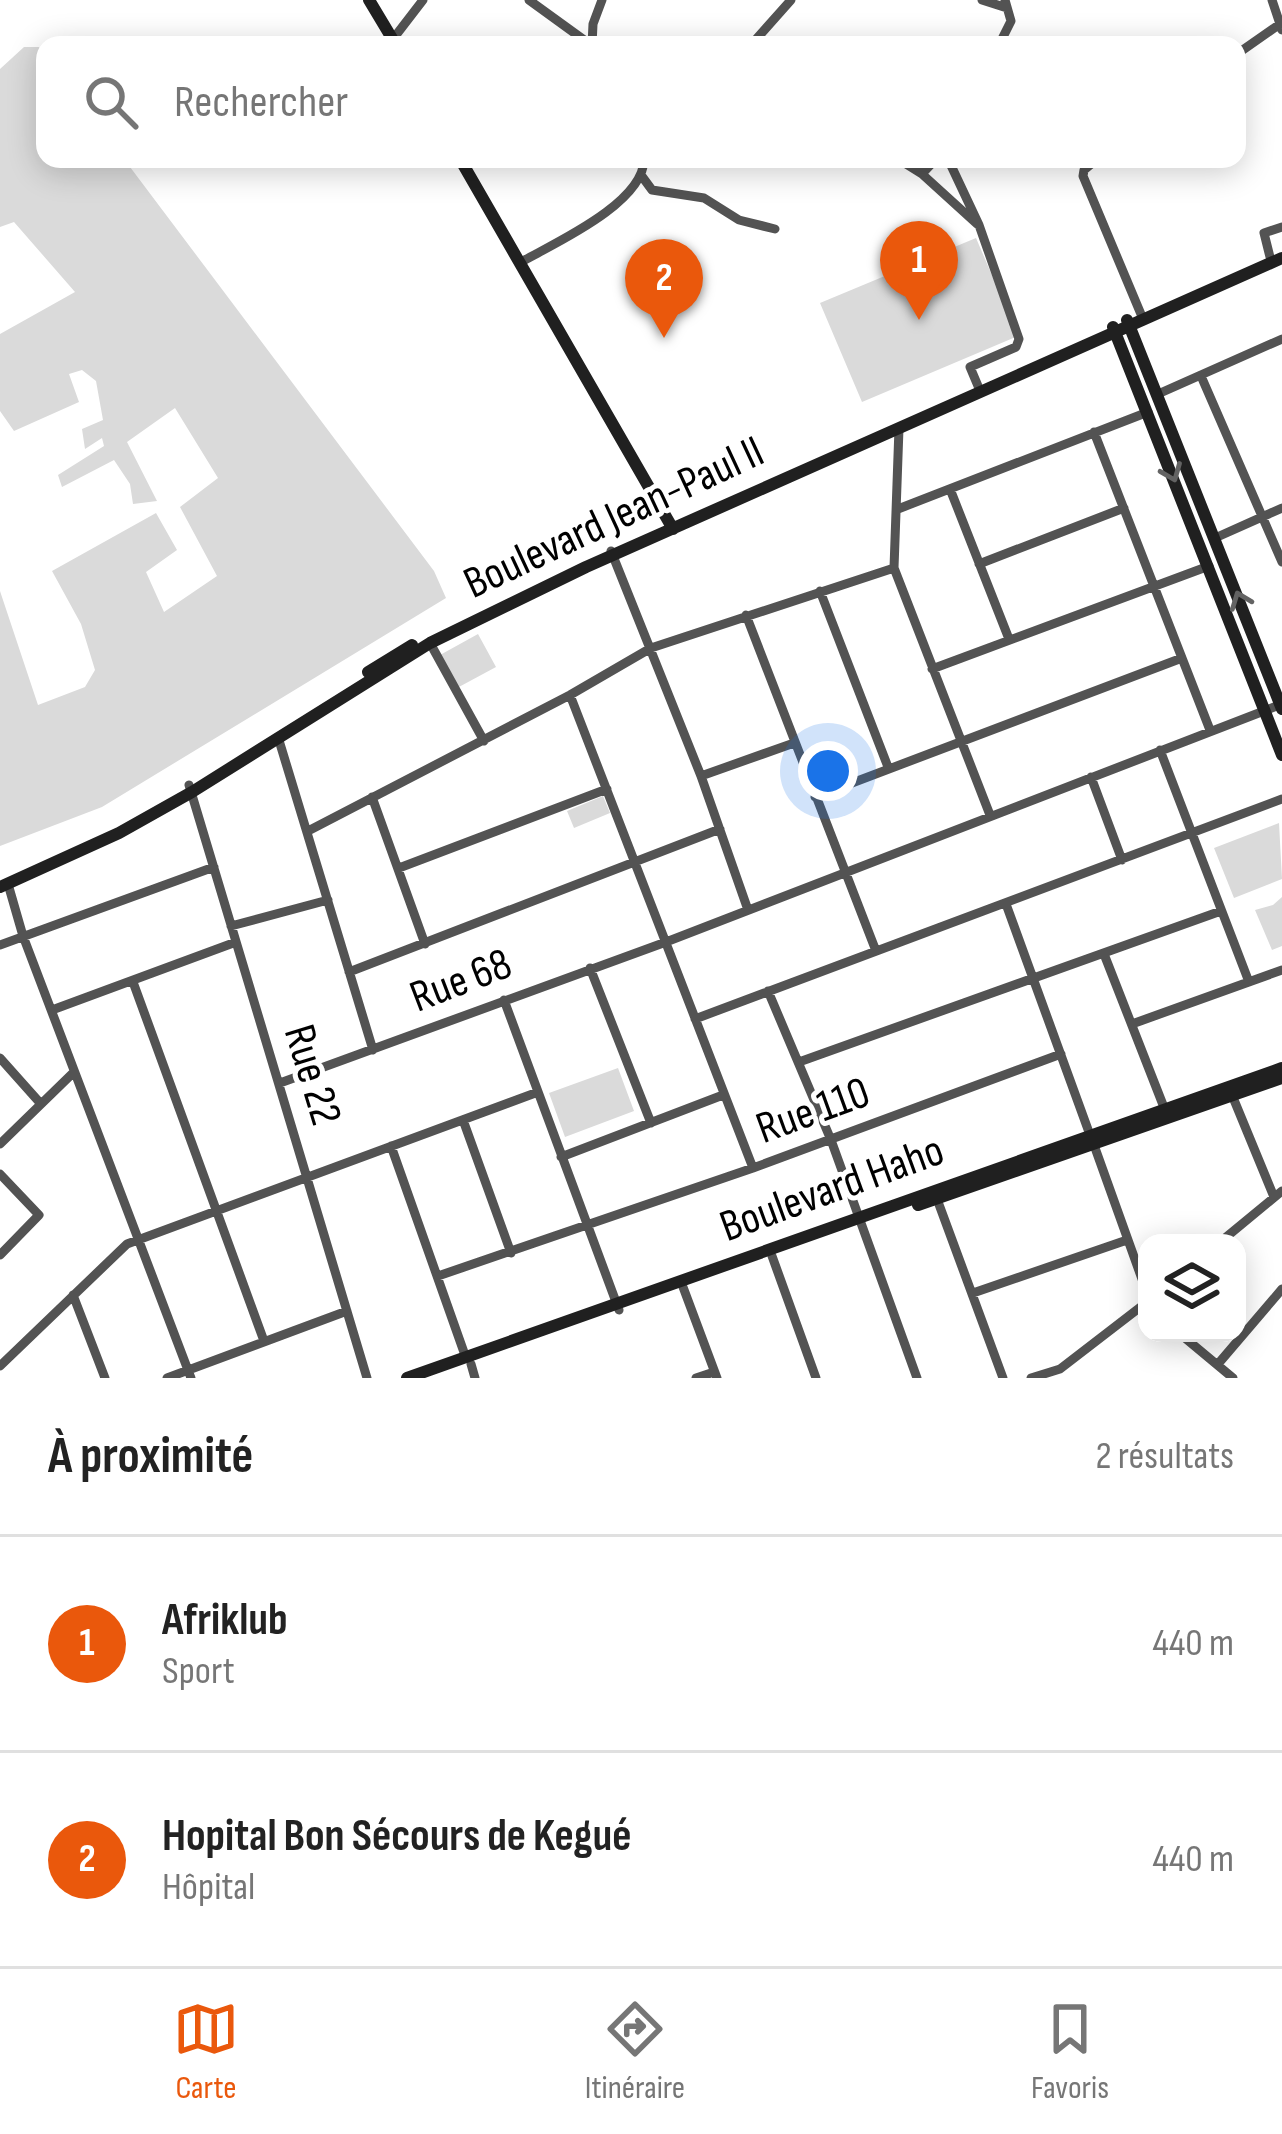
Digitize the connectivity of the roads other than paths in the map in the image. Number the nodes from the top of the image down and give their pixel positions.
1 (369, 0) edge
2 (423, 0) edge
3 (529, 0) edge
4 (602, 0) edge
5 (791, 0) edge
6 (982, 0) edge
7 (1271, 0) edge
8 (1006, 4) edge
9 (1281, 27) edge
10 (390, 36) edge
11 (398, 36) edge
12 (579, 36) edge
13 (592, 36) edge
14 (759, 36) edge
15 (1004, 36) edge
16 (1246, 48) edge
17 (465, 168) edge
18 (642, 168) edge
19 (912, 168) edge
20 (928, 168) edge
21 (952, 168) edge
22 (1086, 168) edge
23 (922, 174) junction
24 (641, 175) junction
25 (979, 225) junction
26 (1282, 227) edge
27 (775, 230) dead end
28 (1278, 255) edge
29 (520, 262) junction
30 (1128, 322) junction
31 (1282, 339) edge
32 (1201, 376) junction
33 (977, 386) junction
34 (1159, 394) junction
35 (1148, 412) junction
36 (898, 428) junction
37 (1094, 432) junction
38 (950, 489) junction
39 (1124, 508) junction
40 (1282, 508) edge
41 (898, 509) junction
42 (1262, 517) junction
43 (670, 527) junction
44 (1216, 538) junction
45 (611, 552) junction
46 (1282, 562) edge
47 (979, 564) junction
48 (1209, 566) junction
49 (894, 568) junction
50 (1155, 585) junction
51 (820, 591) junction
52 (746, 615) junction
53 (1009, 639) junction
54 (430, 643) junction
55 (651, 647) junction
56 (1182, 658) junction
57 (932, 669) junction
58 (570, 695) junction
59 (1281, 706) edge
60 (1264, 710) junction
61 (1210, 730) junction
62 (278, 737) junction
63 (961, 740) junction
64 (484, 741) junction
65 (794, 743) junction
66 (1160, 750) junction
67 (1282, 755) edge
68 (888, 767) junction
69 (701, 776) junction
70 (1091, 777) junction
71 (191, 789) junction
72 (607, 789) junction
73 (372, 797) junction
74 (815, 797) junction
75 (1282, 799) edge
76 (990, 815) junction
77 (720, 829) junction
78 (308, 831) junction
79 (1191, 832) junction
80 (1122, 860) junction
81 (636, 862) junction
82 (214, 867) junction
83 (399, 868) junction
84 (844, 872) junction
85 (3, 884) edge
86 (328, 900) junction
87 (1006, 904) junction
88 (748, 910) junction
89 (1221, 911) junction
90 (231, 926) junction
91 (23, 936) junction
92 (236, 942) junction
93 (666, 942) junction
94 (425, 944) junction
95 (0, 946) edge
96 (876, 951) junction
97 (1104, 954) junction
98 (590, 968) junction
99 (1282, 970) edge
100 (349, 972) junction
101 (1033, 980) junction
102 (133, 982) junction
103 (1249, 982) junction
104 (768, 991) junction
105 (504, 1000) junction
106 (52, 1010) junction
107 (695, 1019) junction
108 (1132, 1024) junction
109 (373, 1050) junction
110 (1060, 1054) junction
111 (0, 1058) edge
112 (799, 1062) junction
113 (1282, 1068) edge
114 (74, 1072) junction
115 (1282, 1078) edge
116 (280, 1083) junction
117 (538, 1092) junction
118 (723, 1095) junction
119 (1232, 1095) junction
120 (41, 1104) junction
121 (1165, 1110) junction
122 (463, 1120) junction
123 (651, 1123) junction
124 (1092, 1140) junction
125 (830, 1141) junction
126 (0, 1144) edge
127 (391, 1146) junction
128 (561, 1157) junction
129 (753, 1168) junction
130 (0, 1174) edge
131 (308, 1175) junction
132 (1278, 1194) edge
133 (937, 1199) junction
134 (218, 1210) junction
135 (858, 1222) junction
136 (586, 1226) junction
137 (1230, 1234) edge
138 (137, 1240) junction
139 (1127, 1240) junction
140 (511, 1252) junction
141 (0, 1255) edge
142 (772, 1256) junction
143 (1138, 1272) edge
144 (439, 1276) junction
145 (683, 1287) junction
146 (1282, 1289) edge
147 (973, 1293) junction
148 (73, 1295) junction
149 (1138, 1305) edge
150 (618, 1307) junction
151 (346, 1311) junction
152 (264, 1341) junction
153 (1190, 1342) edge
154 (1218, 1364) junction
155 (0, 1366) edge
156 (471, 1367) edge
157 (1060, 1370) junction
158 (190, 1374) edge
159 (715, 1375) edge
160 (105, 1378) edge
161 (166, 1378) edge
162 (367, 1378) edge
163 (407, 1378) edge
164 (430, 1378) edge
165 (696, 1378) edge
166 (816, 1378) edge
167 (916, 1378) edge
168 (1003, 1378) edge
169 (1031, 1378) edge
170 (1070, 1378) edge
171 (1233, 1378) edge

1 - 10 main road
2 - 11 street
3 - 12 street
4 - 13 street
5 - 14 street
6 - 8 street
7 - 9 street
8 - 15 street
9 - 16 street
17 - 29 main road
18 - 24 street
19 - 23 street
20 - 23 street
21 - 25 street
22 - 30 street
23 - 25 street
24 - 27 street
24 - 29 street
25 - 33 street
26 - 28 street
28 - 30 main road, Boulevard Jean-Paul II
29 - 43 main road
30 - 33 main road, Boulevard Jean-Paul II
30 - 34 main road
30 - 35 main road
30 - 36 main road, Boulevard Jean-Paul II
31 - 32 street
32 - 34 street
32 - 42 street
33 - 43 main road, Boulevard Jean-Paul II
34 - 44 main road
35 - 37 street
35 -> 48 main road
36 - 41 street
36 - 43 main road, Boulevard Jean-Paul II
37 - 38 street
37 - 39 street
38 - 41 street
38 - 47 street
39 - 47 street
39 - 50 street
40 - 42 street
41 - 49 street
42 - 44 street
42 - 46 street
43 - 45 main road, Boulevard Jean-Paul II
59 -> 44 main road
45 - 54 main road, Boulevard Jean-Paul II
45 - 55 street
45 - 71 main road, Boulevard Jean-Paul II
47 - 53 street
48 - 50 street
48 - 60 main road
49 - 51 street
49 - 57 street
50 - 53 street
50 - 56 street
51 - 52 street
51 - 68 street
52 - 55 street
52 - 65 street
53 - 57 street
54 - 62 main road, Boulevard Jean-Paul II
54 - 64 street
55 - 58 street
55 - 69 street
56 - 61 street
56 - 63 street
57 - 63 street
58 - 64 street
58 - 72 street
59 - 60 street, Rue 68
60 - 61 street, Rue 68
60 - 67 main road
61 - 66 street, Rue 68
62 - 71 main road, Boulevard Jean-Paul II
62 - 78 street
63 - 68 street
63 - 76 street
64 - 73 street
65 - 69 street
65 - 74 street
66 - 70 street, Rue 68
66 - 79 street
68 - 74 street
69 - 77 street
70 - 76 street, Rue 68
70 - 80 street
71 - 82 street, Rue 22
71 - 85 main road, Boulevard Jean-Paul II
72 - 81 street
72 - 83 street
73 - 78 street
73 - 83 street
74 - 84 street
75 - 79 street
76 - 84 street, Rue 68
77 - 81 street
77 - 88 street
78 - 86 street
79 - 80 street
79 - 89 street
80 - 87 street
81 - 93 street
81 - 94 street
82 - 90 street, Rue 22
82 - 91 street
83 - 94 street
84 - 88 street, Rue 68
84 - 96 street
85 - 91 street
86 - 90 street
86 - 100 street
87 - 96 street
87 - 101 street
88 - 93 street, Rue 68
89 - 97 street
89 - 103 street
90 - 92 street, Rue 22
91 - 95 street
91 - 106 street
92 - 102 street
92 - 116 street, Rue 22
93 - 98 street, Rue 68
93 - 107 street
94 - 100 street
96 - 104 street
97 - 101 street
97 - 108 street
98 - 105 street, Rue 68
98 - 123 street
99 - 103 street
100 - 109 street
101 - 110 street
101 - 112 street
102 - 106 street
102 - 134 street
103 - 108 street
104 - 107 street
104 - 112 street
105 - 109 street, Rue 68
105 - 117 street
106 - 114 street
107 - 118 street
108 - 121 street
109 - 116 street, Rue 68
110 - 124 street
110 - 125 street, Rue 110
111 - 120 street
112 - 125 street
113 - 121 main road, Boulevard Haho
114 - 120 street
114 - 138 street
115 - 119 main road, Boulevard Haho
116 - 131 street, Rue 22
117 - 122 street
117 - 128 street
118 - 123 street
118 - 129 street
119 - 124 main road, Boulevard Haho
119 - 132 street
120 - 126 street
121 - 124 main road, Boulevard Haho
122 - 127 street
122 - 140 street
123 - 128 street
124 - 133 main road, Boulevard Haho
124 - 135 main road, Boulevard Haho
124 - 139 street
125 - 129 street, Rue 110
125 - 135 street
127 - 131 street
127 - 144 street
128 - 136 street
129 - 136 street, Rue 110
130 - 141 street
131 - 134 street
131 - 151 street, Rue 22
132 - 137 street
133 - 135 main road, Boulevard Haho
133 - 147 street
134 - 138 street
134 - 152 street
135 - 142 main road, Boulevard Haho
135 - 150 main road, Boulevard Haho
135 - 167 street
136 - 140 street, Rue 110
136 - 150 street
138 - 148 street
138 - 158 street
139 - 143 street
139 - 147 street
140 - 144 street, Rue 110
142 - 145 main road, Boulevard Haho
142 - 166 street
144 - 156 street
145 - 150 main road, Boulevard Haho
145 - 159 street
146 - 154 street
147 - 168 street
148 - 155 street
148 - 160 street
149 - 157 street
150 - 156 main road, Boulevard Haho
151 - 152 street
151 - 162 street, Rue 22
152 - 158 street
153 - 154 street
154 - 171 street
156 - 163 main road, Boulevard Haho
156 - 164 main road, Boulevard Haho
157 - 169 street
157 - 170 street
158 - 161 street
159 - 165 street

